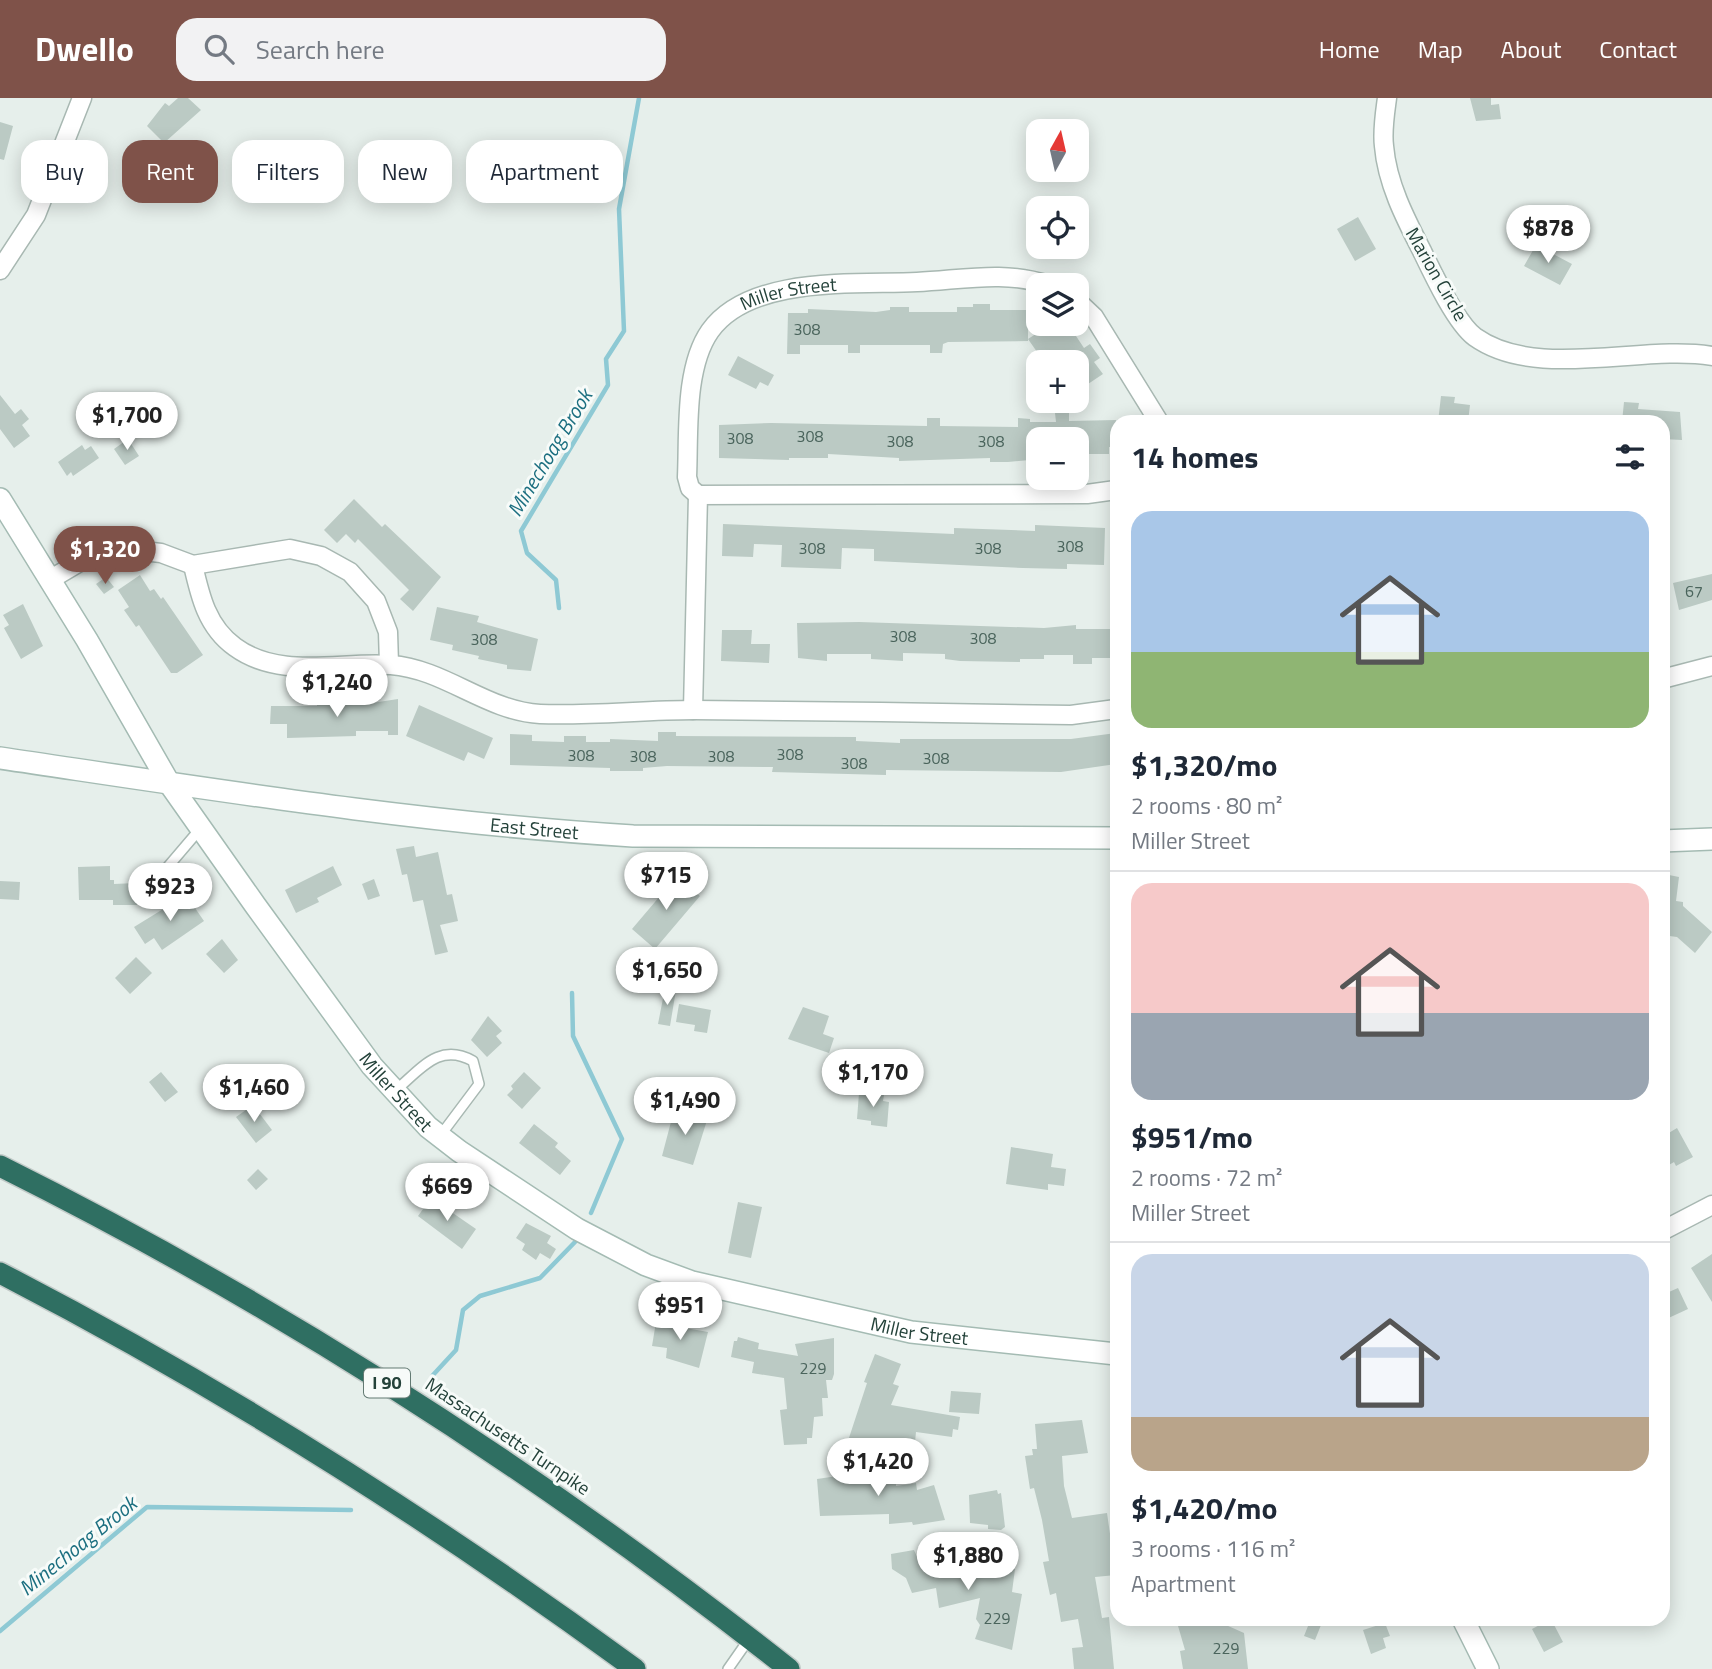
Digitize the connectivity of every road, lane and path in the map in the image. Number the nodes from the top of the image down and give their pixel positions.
1 (82, 98) edge
2 (1387, 98) edge
3 (0, 270) edge
4 (1026, 281) edge
5 (1089, 312) edge
6 (1712, 356) edge
7 (1155, 415) edge
8 (1110, 492) edge
9 (698, 495) junction
10 (0, 499) edge
11 (192, 565) junction
12 (51, 579) junction
13 (389, 664) junction
14 (1712, 666) edge
15 (1670, 677) edge
16 (693, 710) junction
17 (1110, 710) edge
18 (0, 758) edge
19 (169, 783) junction
20 (201, 828) junction
21 (1110, 838) edge
22 (1712, 839) edge
23 (1670, 841) edge
24 (160, 876) dead end
25 (394, 1091) junction
26 (440, 1136) junction
27 (0, 1166) edge
28 (1712, 1205) edge
29 (1670, 1227) edge
30 (0, 1273) edge
31 (1110, 1353) edge
32 (1466, 1626) edge
33 (750, 1638) junction
34 (635, 1669) edge
35 (728, 1669) edge
36 (789, 1669) edge
37 (1488, 1669) edge

1 - 3 street
2 - 6 street, Marion Circle
4 - 9 street, Miller Street
5 - 7 street
8 - 9 street
9 - 16 street, Miller Street
10 - 12 street, Miller Street
11 - 12 street
11 - 13 street
11 - 13 street
12 - 19 street, Miller Street
13 - 16 street
14 - 15 street
16 - 17 street
18 - 19 street, East Street
19 - 20 street, Miller Street
19 - 21 street, East Street
20 - 24 lane
20 - 25 street, Miller Street
22 - 23 street
25 - 26 street, Miller Street
25 - 26 lane
26 - 31 street, Miller Street
27 - 33 highway, Massachusetts Turnpike / I 90
28 - 29 street
30 - 34 highway
32 - 37 street
33 - 35 lane
33 - 36 highway, Massachusetts Turnpike / I 90

